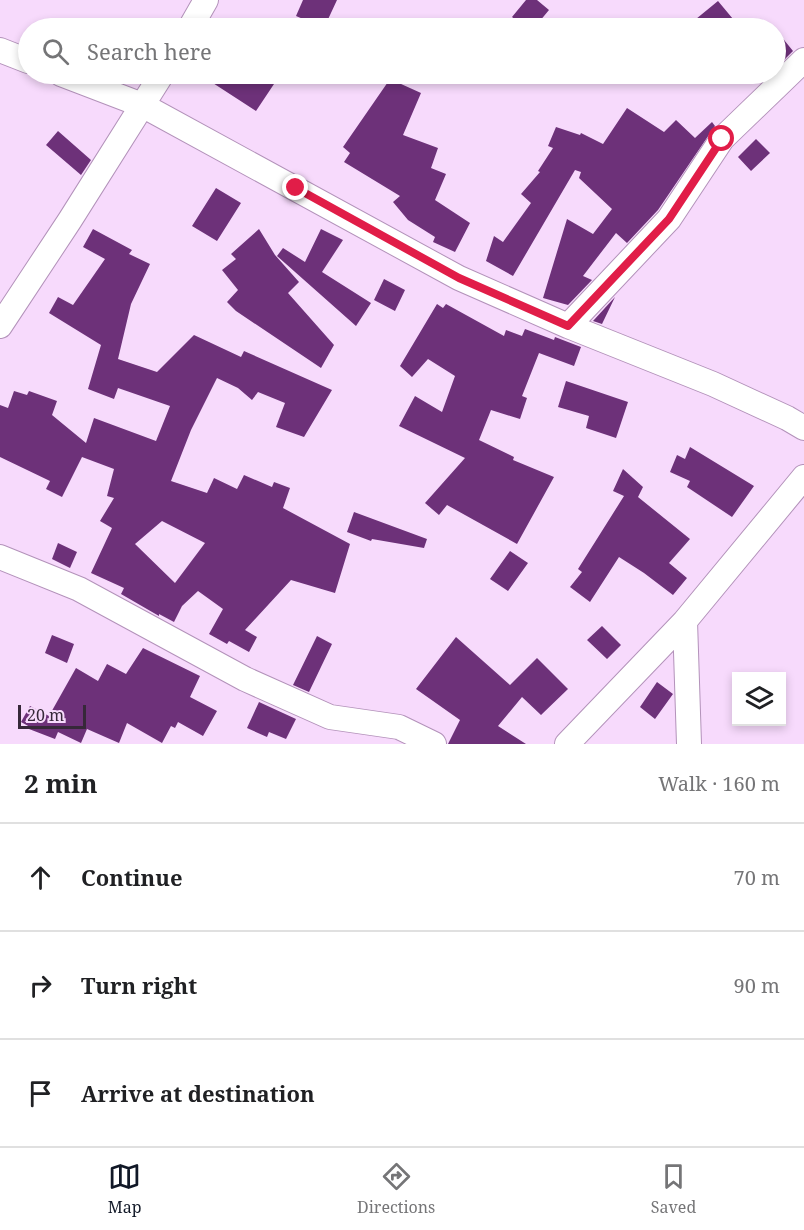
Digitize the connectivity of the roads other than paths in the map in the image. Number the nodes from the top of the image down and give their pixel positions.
1 (206, 0) edge
2 (196, 18) edge
3 (0, 50) edge
4 (18, 57) edge
5 (804, 60) edge
6 (786, 77) edge
7 (87, 84) edge
8 (156, 84) edge
9 (779, 84) edge
10 (142, 105) junction
11 (0, 326) edge
12 (568, 326) junction
13 (804, 428) edge
14 (804, 477) edge
15 (0, 557) edge
16 (685, 621) junction
17 (434, 744) edge
18 (567, 744) edge
19 (689, 744) edge

1 - 2 street
3 - 4 street
5 - 6 street
7 - 10 street
8 - 10 street
9 - 12 street
10 - 11 street
10 - 12 street
12 - 13 street
14 - 16 street
15 - 17 street
16 - 18 street
16 - 19 street

